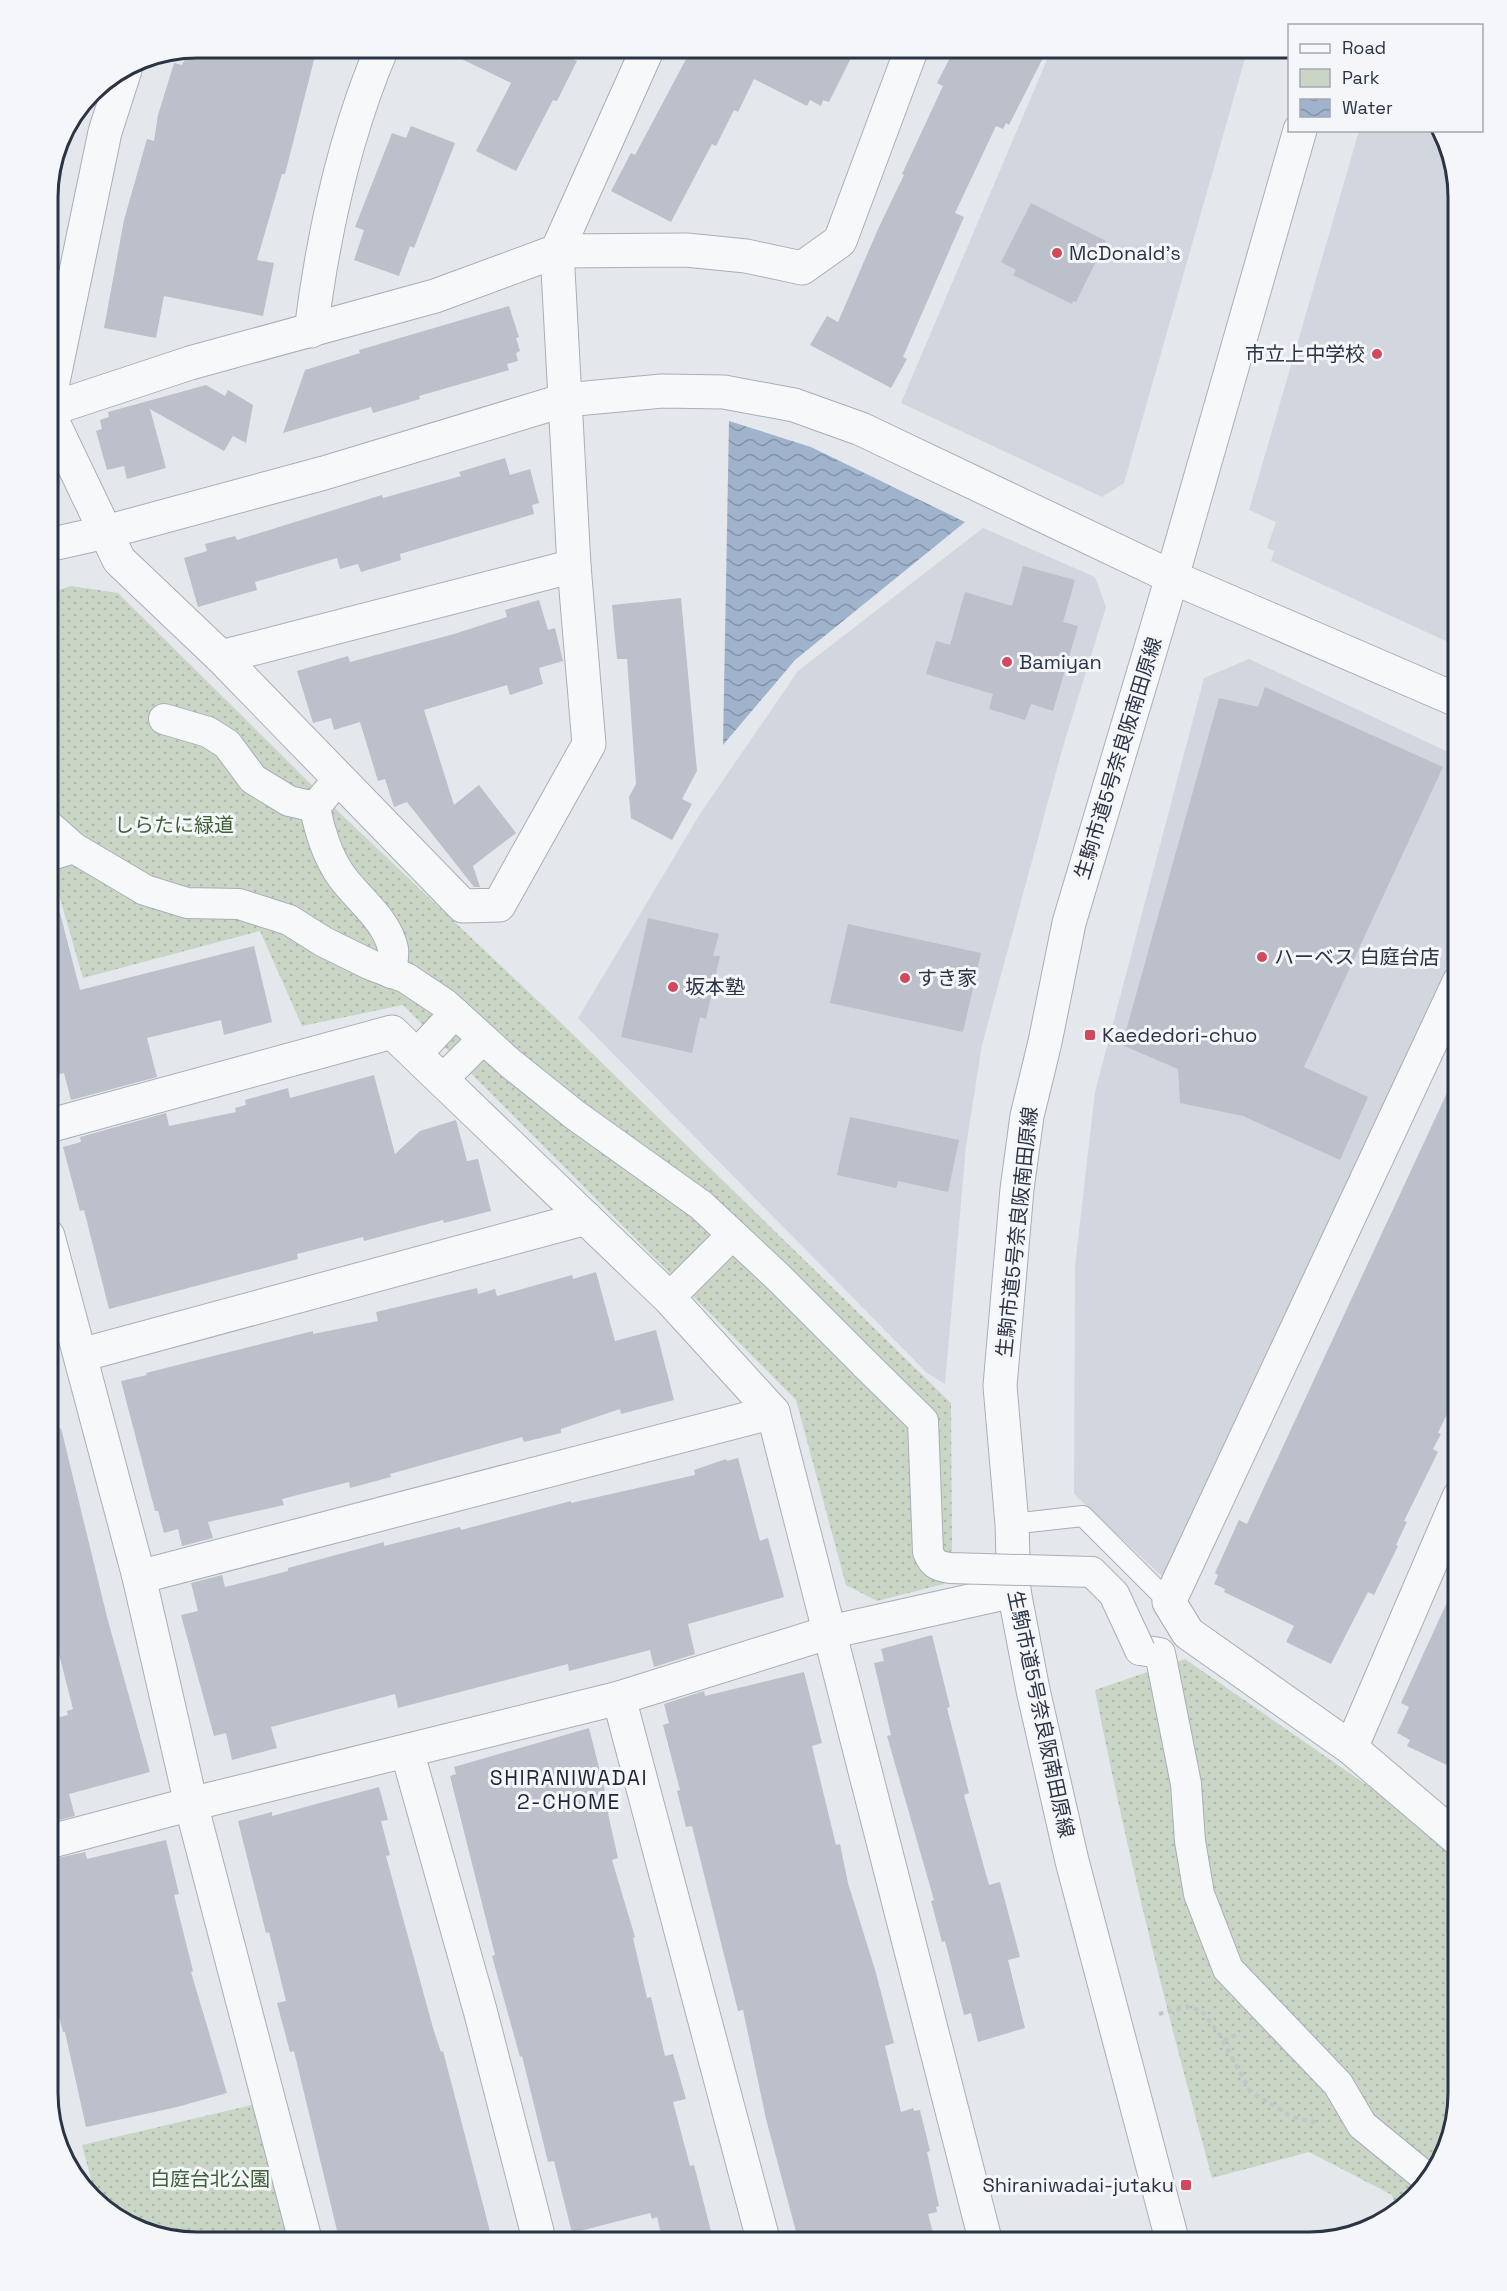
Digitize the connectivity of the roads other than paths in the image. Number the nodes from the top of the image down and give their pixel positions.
1 (377, 59) edge
2 (643, 59) edge
3 (908, 59) edge
4 (121, 81) edge
5 (1299, 132) edge
6 (556, 251) junction
7 (311, 331) junction
8 (59, 356) edge
9 (565, 400) junction
10 (59, 405) edge
11 (59, 432) edge
12 (106, 532) junction
13 (59, 543) edge
14 (574, 566) junction
15 (1172, 577) junction
16 (221, 657) junction
17 (1448, 696) edge
18 (164, 719) dead end
19 (339, 778) junction
20 (315, 807) junction
21 (61, 852) edge
22 (391, 973) junction
23 (1448, 1005) edge
24 (455, 1013) junction
25 (483, 1039) junction
26 (416, 1055) junction
27 (442, 1080) junction
28 (59, 1123) edge
29 (586, 1218) junction
30 (732, 1235) junction
31 (59, 1276) edge
32 (669, 1298) junction
33 (81, 1355) junction
34 (773, 1412) junction
35 (1448, 1523) edge
36 (1012, 1524) junction
37 (139, 1577) junction
38 (1014, 1591) junction
39 (1168, 1602) junction
40 (830, 1632) junction
41 (1188, 1633) junction
42 (1150, 1651) junction
43 (619, 1698) junction
44 (1351, 1748) junction
45 (407, 1751) junction
46 (191, 1804) junction
47 (1448, 1831) edge
48 (59, 1839) edge
49 (1422, 2174) edge
50 (303, 2232) edge
51 (537, 2232) edge
52 (761, 2232) edge
53 (983, 2232) edge
54 (1170, 2232) edge

1 - 7 street
2 - 6 street
3 - 6 street
4 - 8 street
5 - 15 street, 生駒市道5号奈良阪南田原線
6 - 7 street
6 - 9 street
7 - 10 street
9 - 12 street
9 - 14 street
9 - 15 street
11 - 12 street
12 - 13 street
12 - 16 street
14 - 16 street
14 - 19 street
15 - 17 street
15 - 36 street, 生駒市道5号奈良阪南田原線
16 - 19 street
18 - 20 street
19 - 20 street
20 - 22 street
21 - 22 street
22 - 24 street
23 - 39 street
24 - 25 street
24 - 26 street
25 - 27 street
25 - 30 street
26 - 27 street
26 - 28 street
27 - 29 street
29 - 32 street
29 - 33 street
30 - 32 street
30 - 42 street, bridge
31 - 33 street
32 - 34 street
33 - 37 street
34 - 37 street
34 - 40 street
35 - 44 street
36 - 38 street, 生駒市道5号奈良阪南田原線
36 - 39 lane
37 - 46 street
38 - 40 street
38 - 54 street, 生駒市道5号奈良阪南田原線
39 - 41 street
40 - 43 street
40 - 53 street
41 - 42 lane
41 - 44 street
42 - 49 street
43 - 45 street
43 - 52 street
44 - 47 street
45 - 46 street
45 - 51 street
46 - 48 street
46 - 50 street

